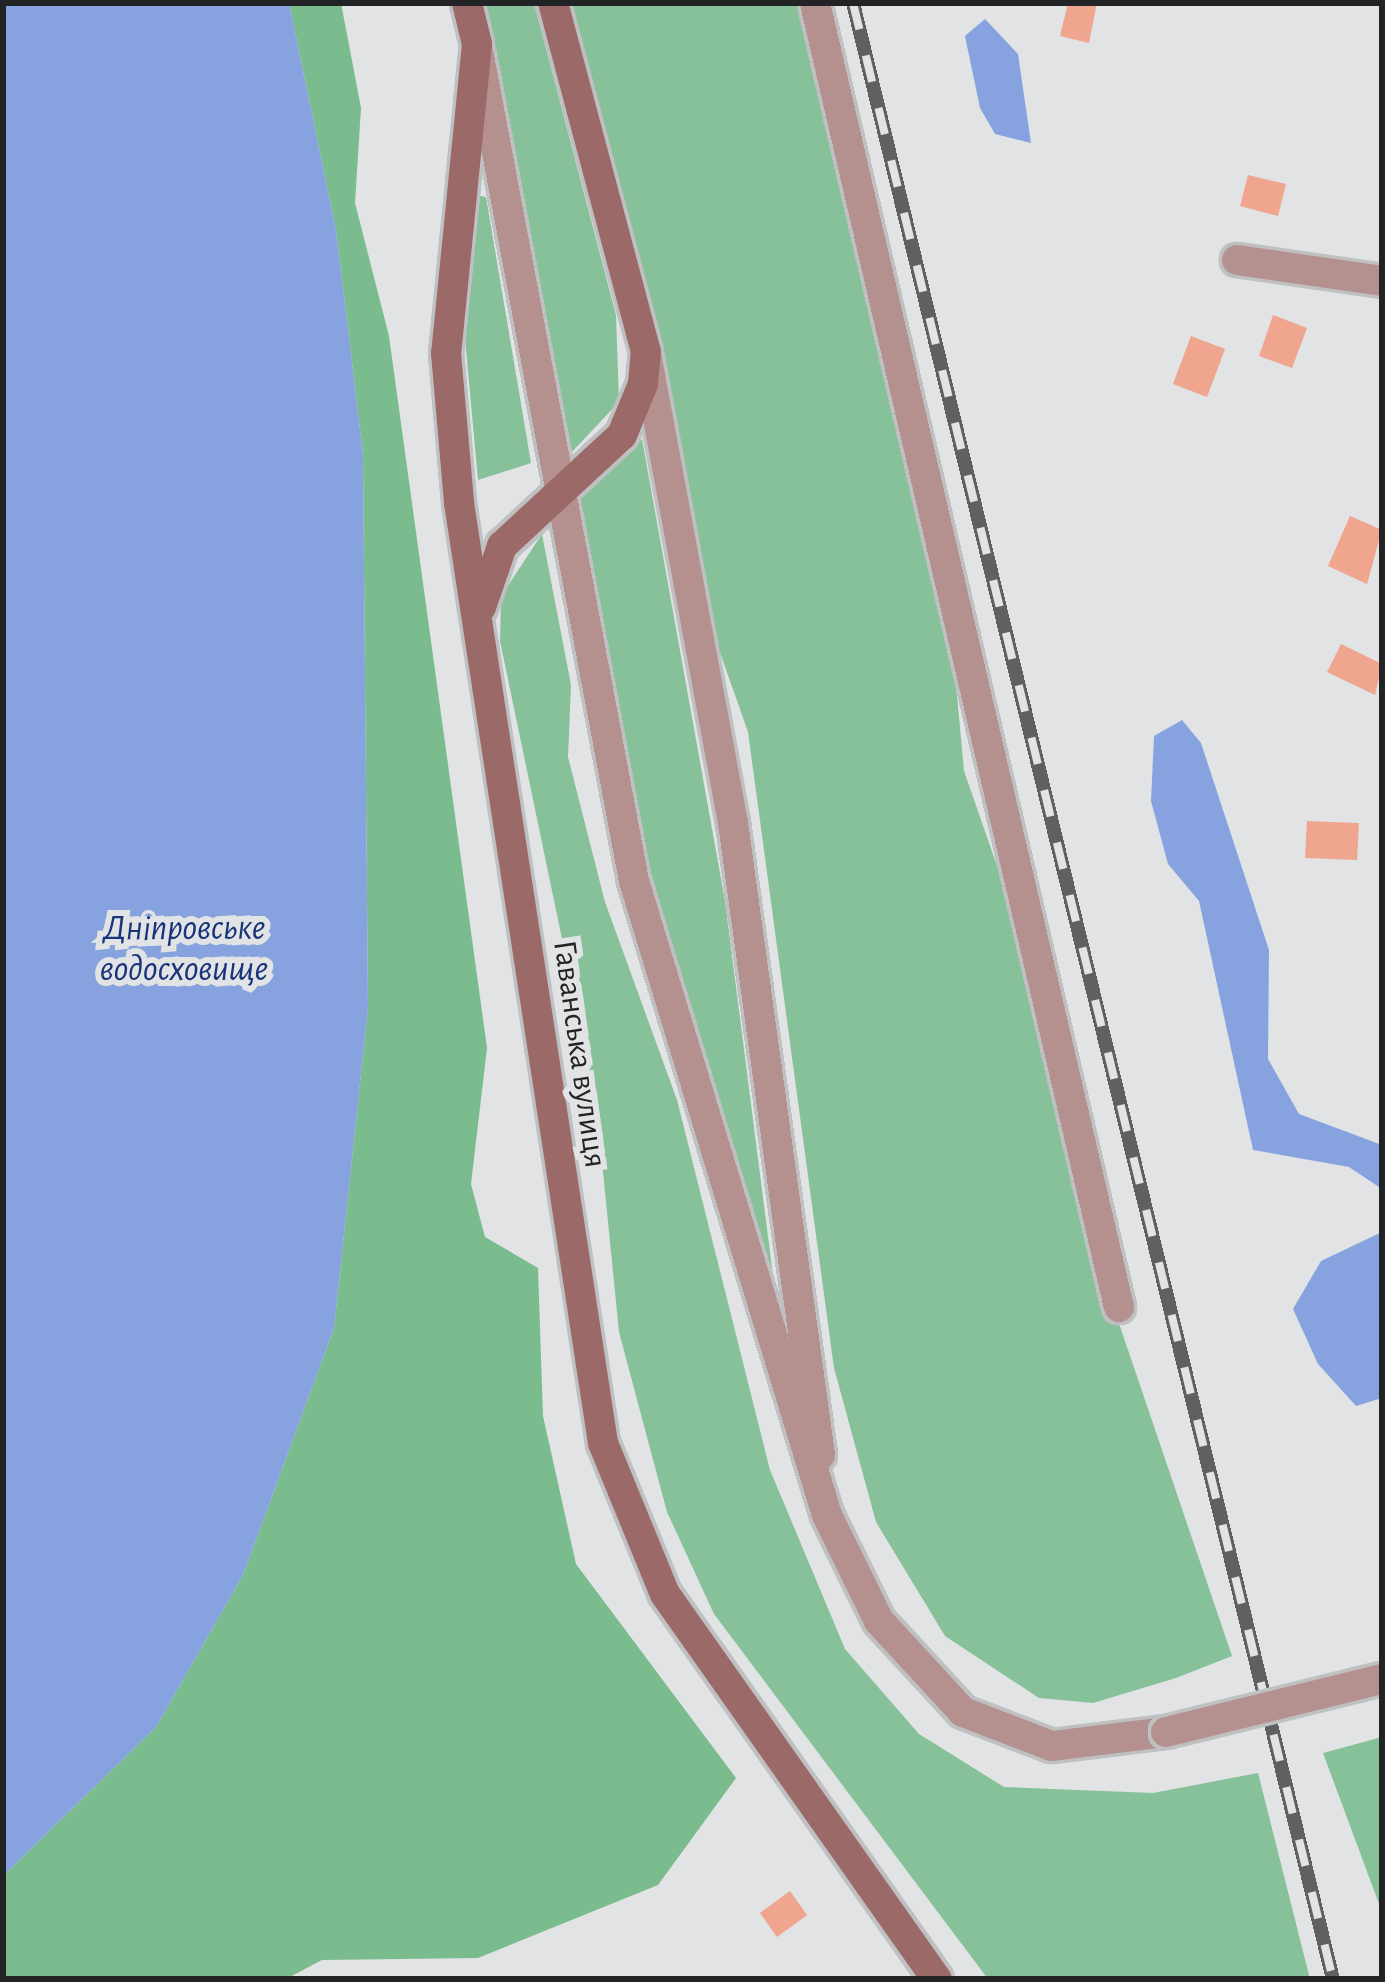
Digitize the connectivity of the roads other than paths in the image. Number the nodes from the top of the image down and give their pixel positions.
1 (467, 3) edge
2 (553, 3) edge
3 (815, 3) edge
4 (477, 44) junction
5 (1238, 260) dead end
6 (1382, 281) edge
7 (646, 352) junction
8 (556, 490) junction
9 (478, 622) junction
10 (1119, 1307) dead end
11 (827, 1515) junction
12 (1382, 1678) edge
13 (937, 1979) edge

1 - 4 main road, Гаванська вулиця
2 - 7 main road, Гаванська вулиця
3 - 10 street
4 - 8 street, Гаванська вулиця
4 - 9 main road, Гаванська вулиця
5 - 6 street
7 - 8 main road
7 - 11 street, Гаванська вулиця
8 - 9 main road
8 - 11 street, Гаванська вулиця
9 - 13 main road, Гаванська вулиця
11 - 12 street, Гаванська вулиця, bridge

